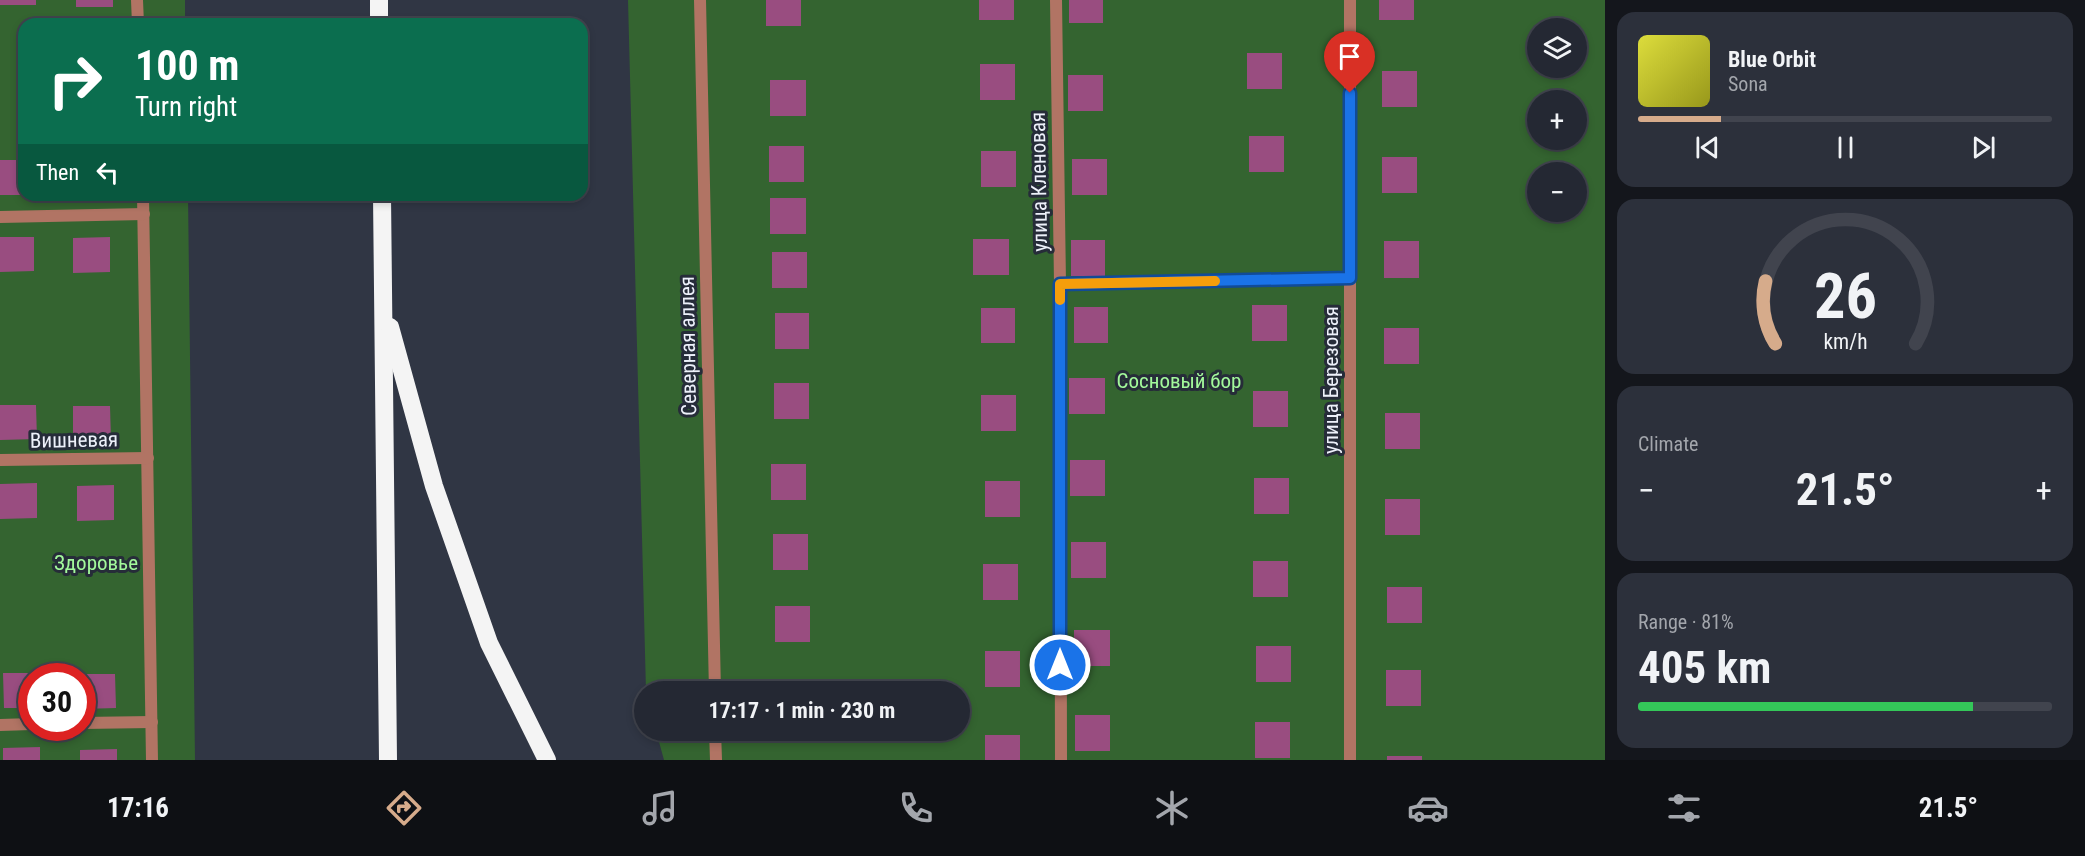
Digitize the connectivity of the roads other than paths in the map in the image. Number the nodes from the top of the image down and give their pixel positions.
1 (137, 0) edge
2 (379, 0) edge
3 (700, 0) edge
4 (1056, 0) edge
5 (1350, 0) edge
6 (138, 18) edge
7 (379, 18) edge
8 (143, 201) edge
9 (382, 201) edge
10 (144, 214) junction
11 (0, 217) edge
12 (1350, 278) junction
13 (1060, 284) junction
14 (383, 302) junction
15 (148, 458) junction
16 (0, 460) edge
17 (715, 681) edge
18 (152, 722) junction
19 (96, 723) edge
20 (18, 724) edge
21 (0, 725) edge
22 (716, 741) edge
23 (152, 760) edge
24 (388, 760) edge
25 (547, 760) edge
26 (716, 760) edge
27 (1060, 760) edge
28 (1350, 760) edge

1 - 6 street
2 - 7 highway
3 - 17 street, Северная аллея
4 - 13 street, улица Кленовая
5 - 12 street, улица Березовая
8 - 10 street
9 - 14 highway
10 - 11 street
10 - 15 street
12 - 13 street
12 - 28 street, улица Березовая
13 - 27 street, улица Кленовая
14 - 24 highway
14 - 25 highway
15 - 16 street, Вишневая
15 - 18 street
18 - 19 street
18 - 23 street
20 - 21 street
22 - 26 street

